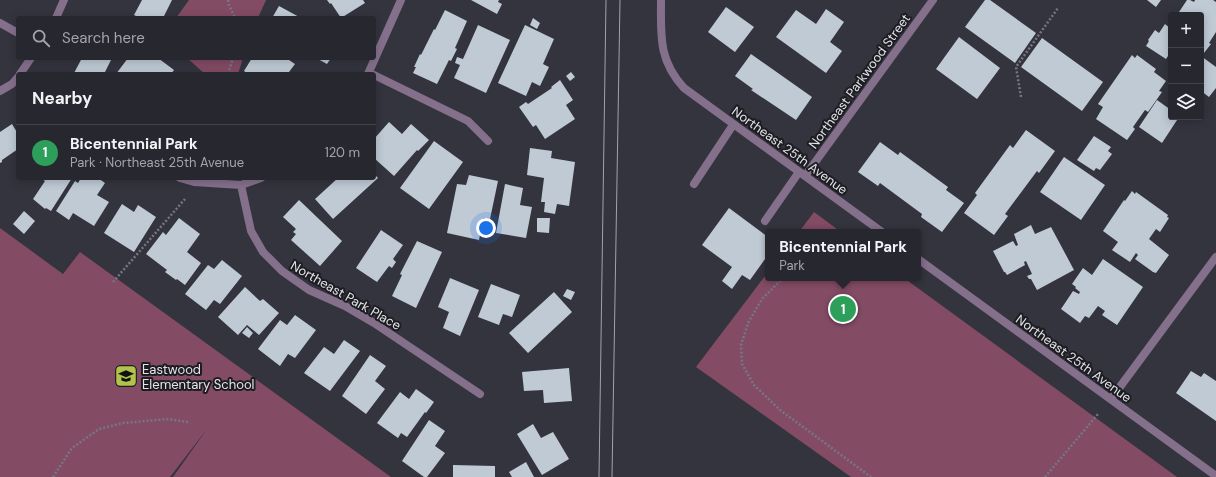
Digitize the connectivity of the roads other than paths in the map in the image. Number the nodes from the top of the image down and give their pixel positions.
1 (64, 0) edge
2 (401, 0) edge
3 (661, 0) edge
4 (933, 0) edge
5 (57, 16) edge
6 (0, 24) edge
7 (16, 32) edge
8 (30, 60) edge
9 (24, 72) edge
10 (372, 72) edge
11 (376, 76) edge
12 (16, 79) edge
13 (0, 91) edge
14 (734, 124) junction
15 (488, 141) dead end
16 (802, 174) junction
17 (187, 180) edge
18 (255, 180) edge
19 (694, 184) dead end
20 (241, 185) junction
21 (765, 221) dead end
22 (878, 229) edge
23 (1216, 256) edge
24 (921, 260) edge
25 (480, 394) dead end
26 (1111, 399) junction
27 (1216, 476) edge

1 - 5 street
2 - 10 street
3 - 14 street, Northeast 25th Avenue
4 - 16 street, Northeast Parkwood Street
6 - 7 street
8 - 9 street
11 - 15 street
12 - 13 street
14 - 16 street, Northeast 25th Avenue
14 - 19 street
16 - 21 street, Northeast Parkwood Street
16 - 22 street, Northeast 25th Avenue
17 - 20 street
18 - 20 street
20 - 25 street, Northeast Park Place
23 - 26 street
24 - 26 street, Northeast 25th Avenue
26 - 27 street, Northeast 25th Avenue

